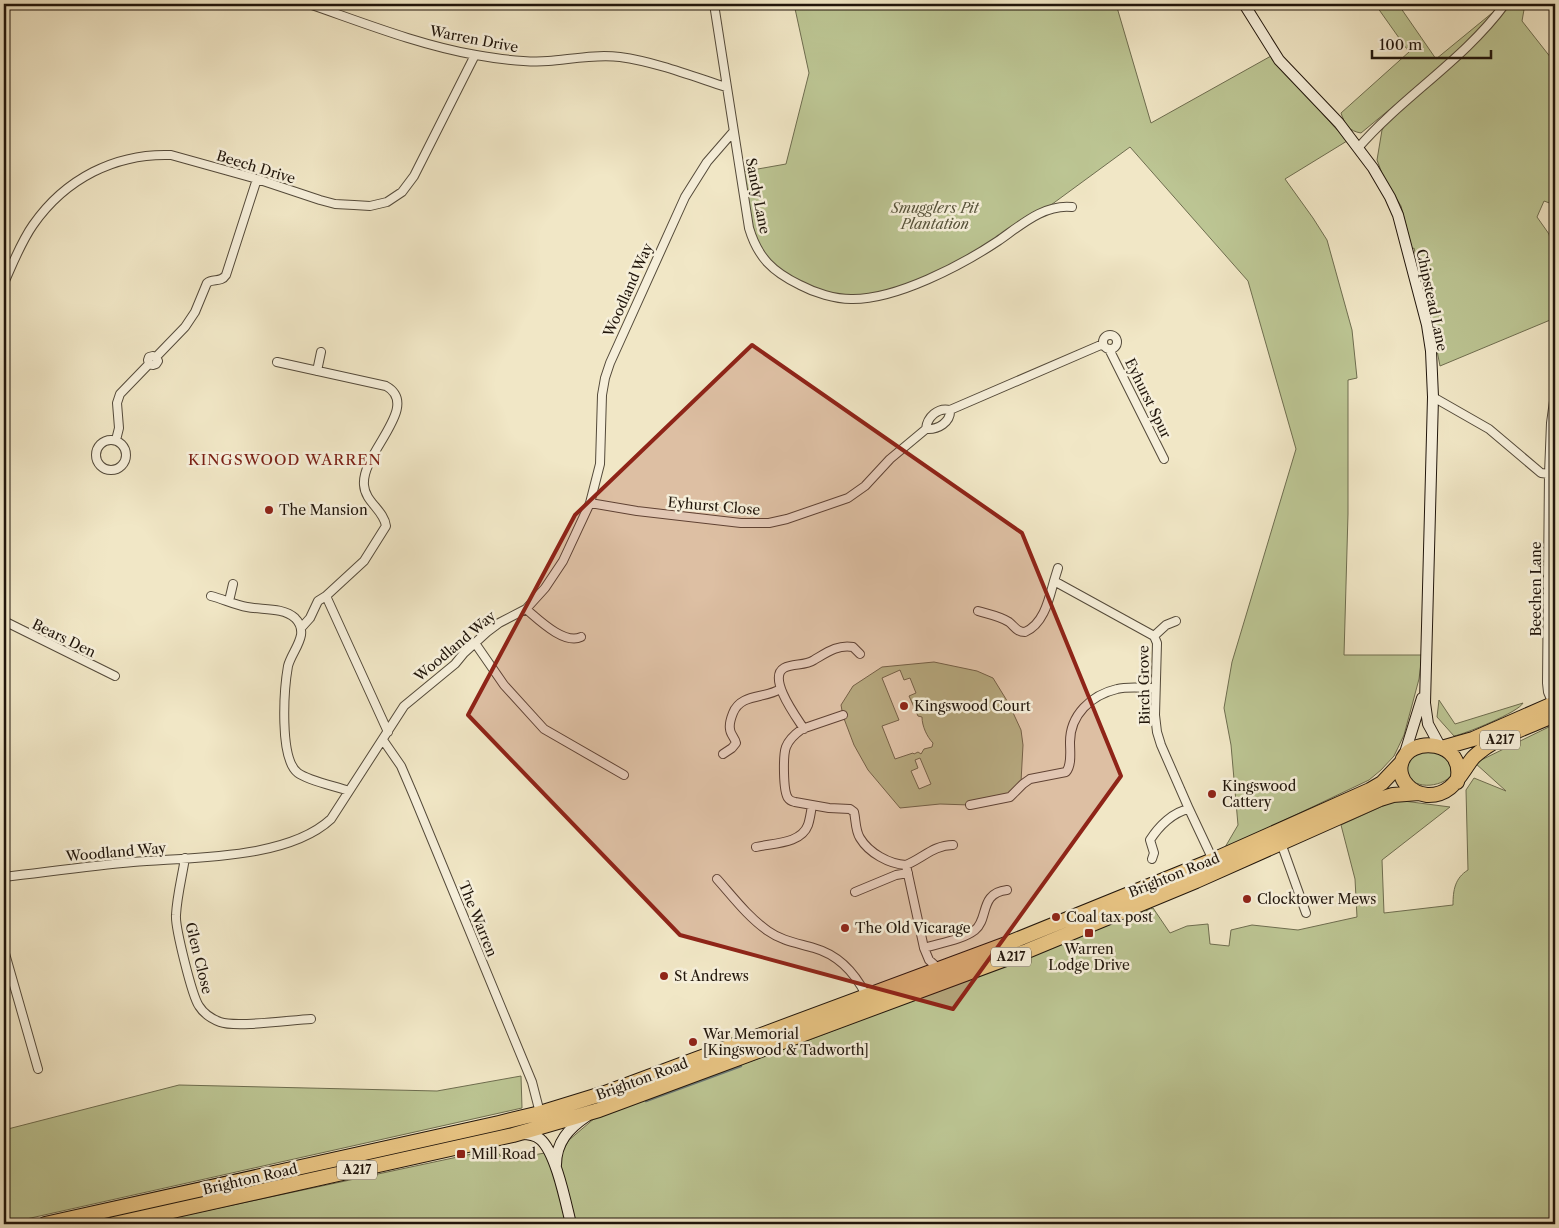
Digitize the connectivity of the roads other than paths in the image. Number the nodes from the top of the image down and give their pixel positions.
1 (309, 4) edge
2 (714, 4) edge
3 (1244, 4) edge
4 (1505, 4) edge
5 (320, 6) edge
6 (476, 55) junction
7 (726, 87) junction
8 (733, 132) junction
9 (1358, 148) junction
10 (256, 179) junction
11 (1072, 207) dead end
12 (4, 283) edge
13 (1106, 346) joint
14 (321, 352) dead end
15 (276, 362) dead end
16 (317, 371) junction
17 (1555, 394) edge
18 (1433, 397) junction
19 (950, 410) junction
20 (926, 429) junction
21 (116, 440) junction
22 (1164, 459) dead end
23 (1549, 474) junction
24 (590, 503) junction
25 (1058, 568) dead end
26 (1054, 581) junction
27 (233, 584) dead end
28 (211, 596) dead end
29 (326, 596) junction
30 (229, 601) junction
31 (526, 609) junction
32 (978, 611) dead end
33 (4, 621) edge
34 (1176, 621) dead end
35 (301, 628) junction
36 (1154, 636) junction
37 (581, 637) dead end
38 (475, 643) junction
39 (860, 654) dead end
40 (115, 676) dead end
41 (1425, 686) junction
42 (780, 688) junction
43 (1155, 688) junction
44 (1554, 707) edge
45 (842, 716) dead end
46 (804, 729) junction
47 (388, 732) junction
48 (383, 740) junction
49 (1442, 747) junction
50 (723, 754) dead end
51 (1402, 760) junction
52 (624, 775) dead end
53 (1458, 782) junction
54 (349, 790) junction
55 (1419, 794) junction
56 (812, 805) junction
57 (970, 805) dead end
58 (1189, 809) junction
59 (1281, 843) junction
60 (953, 845) dead end
61 (756, 847) dead end
62 (185, 858) junction
63 (1152, 859) dead end
64 (1213, 860) junction
65 (907, 869) junction
66 (4, 877) edge
67 (717, 879) dead end
68 (1007, 890) dead end
69 (855, 892) dead end
70 (1306, 914) dead end
71 (924, 948) junction
72 (4, 950) edge
73 (939, 969) junction
74 (866, 995) junction
75 (311, 1019) dead end
76 (38, 1069) dead end
77 (599, 1110) junction
78 (540, 1113) junction
79 (516, 1134) junction
80 (557, 1173) junction
81 (45, 1224) edge
82 (114, 1224) edge
83 (571, 1224) edge

1 - 5 street, Warren Drive
2 - 7 street, Sandy Lane
3 - 9 street, Chipstead Lane
4 - 9 street
5 - 6 street, Warren Drive
6 - 7 street, Warren Drive
6 - 10 street, Beech Drive
7 - 8 street, Sandy Lane
8 - 11 street, Sandy Lane
8 - 24 street, Woodland Way
9 - 18 street, Chipstead Lane
10 - 12 street, Beech Drive
10 - 21 street
13 - 19 street, Eyhurst Close
13 - 22 street, Eyhurst Spur
14 - 16 street
15 - 16 street
16 - 29 street
17 - 23 street, Beechen Lane
18 - 23 street
18 - 41 street, Chipstead Lane
19 - 20 street, Eyhurst Close
19 - 20 street, Eyhurst Close
20 - 24 street, Eyhurst Close
21 - 21 street
23 - 44 street, Beechen Lane
24 - 31 street, Woodland Way
25 - 26 street
26 - 32 street
26 - 36 street, Birch Grove
27 - 30 street
28 - 30 street
29 - 35 street
29 - 47 street
30 - 35 street
31 - 37 street
31 - 38 street, Woodland Way
33 - 40 street, Bears Den
34 - 36 street
35 - 54 street
36 - 43 street, Birch Grove
38 - 47 street, Woodland Way
38 - 52 street
39 - 42 street
41 - 49 street, Chipstead Lane
41 - 51 street, Chipstead Lane
42 - 46 street
42 - 50 street
43 - 57 street
43 - 58 street, Birch Grove
44 - 49 highway, A217
44 - 53 highway, A217
45 - 46 street
46 - 56 street
47 - 48 street, Woodland Way
48 - 54 street, Woodland Way
48 - 78 street, The Warren
49 - 51 highway, A217
49 - 53 highway
51 - 55 highway
51 - 64 highway, Brighton Road / A217
53 - 55 highway, A217
54 - 62 street, Woodland Way
55 - 59 highway, Brighton Road / A217
56 - 61 street
56 - 65 street
58 - 63 street
58 - 64 street, Birch Grove
59 - 70 street
59 - 77 highway, Brighton Road / A217
60 - 65 street
62 - 66 street, Woodland Way
62 - 75 street, Glen Close
64 - 73 highway, Brighton Road / A217
65 - 69 street
65 - 71 street
67 - 74 street
68 - 71 street
71 - 73 street
72 - 76 street
73 - 74 highway, Brighton Road / A217
74 - 78 highway, Brighton Road / A217
77 - 79 highway, Brighton Road / A217
77 - 80 street
78 - 81 highway, Brighton Road / A217
79 - 80 street
79 - 82 highway, Brighton Road / A217
80 - 83 street

